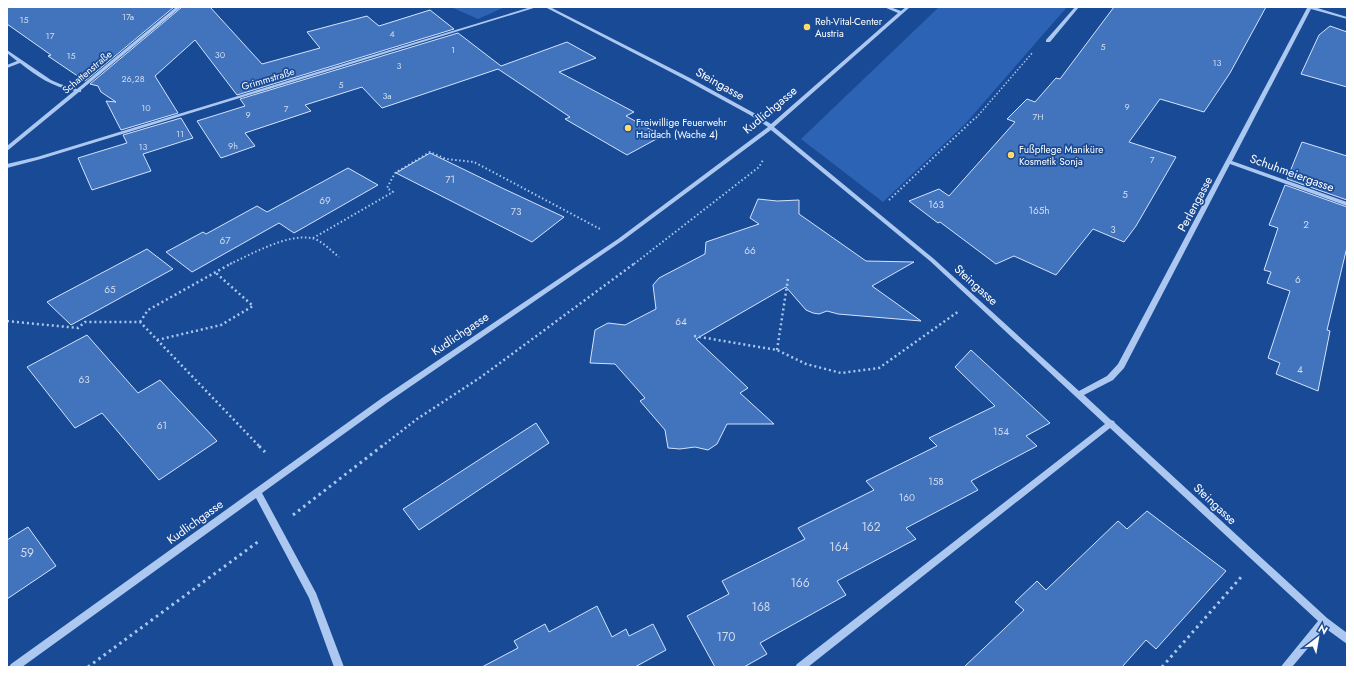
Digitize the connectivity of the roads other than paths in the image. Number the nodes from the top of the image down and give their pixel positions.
1 (179, 7) edge
2 (534, 7) edge
3 (547, 7) edge
4 (886, 7) edge
5 (908, 7) edge
6 (1077, 7) edge
7 (1310, 7) edge
8 (901, 13) junction
9 (1347, 18) edge
10 (1048, 41) road end
11 (7, 51) edge
12 (20, 61) junction
13 (7, 67) edge
14 (79, 91) junction
15 (771, 127) junction
16 (7, 149) edge
17 (1230, 162) junction
18 (7, 166) edge
19 (1347, 204) edge
20 (1080, 394) junction
21 (1111, 423) junction
22 (257, 492) junction
23 (1324, 621) junction
24 (1347, 640) edge
25 (14, 667) edge
26 (339, 667) edge
27 (800, 667) edge
28 (1286, 667) edge

1 - 14 street, Schattenstraße
2 - 18 street, Grimmstraße
3 - 15 street, Steingasse
4 - 8 street
5 - 8 street, Kudlichgasse
6 - 10 street
7 - 9 street
7 - 17 street, Perlengasse
8 - 15 street, Kudlichgasse
11 - 12 street
12 - 13 street
12 - 14 street
14 - 16 street, Schattenstraße
15 - 20 street, Steingasse
15 - 22 street, Kudlichgasse
17 - 19 street, Schuhmeiergasse
17 - 20 street, Perlengasse
20 - 21 street, Steingasse
21 - 23 street, Steingasse
21 - 27 street
22 - 25 street, Kudlichgasse
22 - 26 street
23 - 24 street, Steingasse
23 - 28 street

